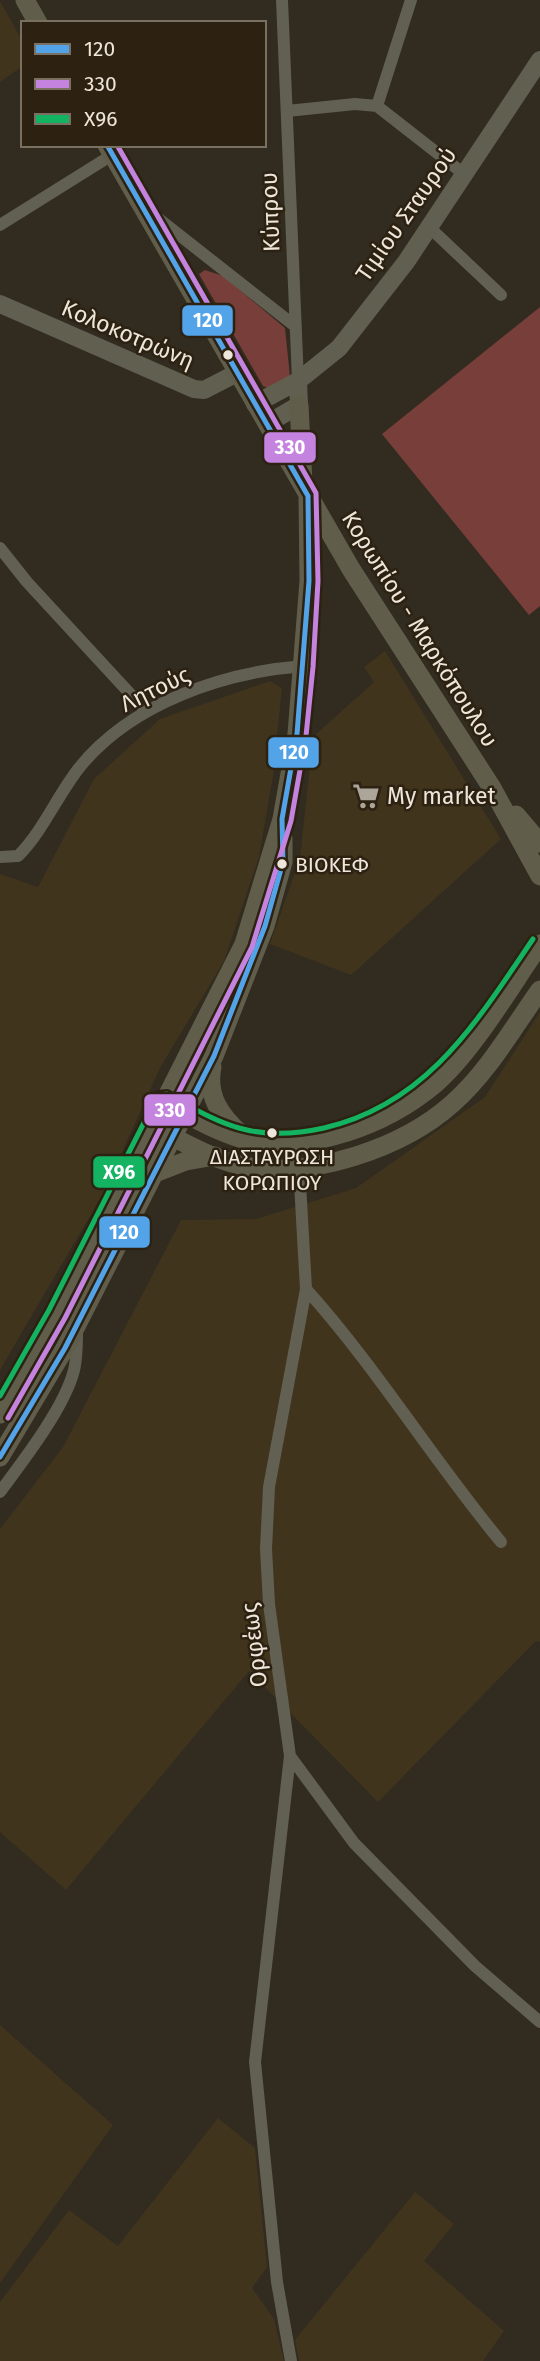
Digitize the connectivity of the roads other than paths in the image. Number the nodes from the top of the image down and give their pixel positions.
1 (25, 0) edge
2 (282, 0) edge
3 (411, 0) edge
4 (36, 21) edge
5 (540, 60) edge
6 (377, 106) junction
7 (286, 111) junction
8 (110, 150) edge
9 (464, 174) junction
10 (141, 205) junction
11 (0, 225) edge
12 (429, 227) junction
13 (501, 295) dead end
14 (0, 304) edge
15 (295, 326) junction
16 (237, 373) junction
17 (298, 381) junction
18 (255, 404) junction
19 (299, 405) junction
20 (267, 424) junction
21 (306, 492) junction
22 (0, 548) edge
23 (304, 666) junction
24 (146, 711) junction
25 (492, 788) junction
26 (282, 819) junction
27 (540, 843) edge
28 (0, 857) edge
29 (540, 876) edge
30 (540, 944) edge
31 (540, 990) edge
32 (214, 1056) junction
33 (164, 1102) junction
34 (185, 1114) junction
35 (152, 1126) junction
36 (173, 1137) junction
37 (248, 1140) junction
38 (215, 1156) junction
39 (299, 1166) junction
40 (155, 1173) junction
41 (306, 1289) junction
42 (78, 1324) junction
43 (0, 1414) edge
44 (0, 1457) edge
45 (0, 1492) edge
46 (501, 1542) dead end
47 (290, 1756) junction
48 (540, 2022) edge
49 (291, 2361) edge

1 - 4 main road
2 - 7 street, Κύπρου
3 - 6 street
5 - 9 street, Τιμίου Σταυρού
6 - 7 street
6 - 9 street
7 - 15 street, Κύπρου
8 - 10 main road, Κορωπίου - Μαρκόπουλου
8 - 11 street
9 - 12 street, Τιμίου Σταυρού
10 - 15 street
10 - 16 main road, Κορωπίου - Μαρκόπουλου
12 - 13 street
12 - 17 street, Τιμίου Σταυρού
14 - 16 street, Κολοκοτρώνη
15 - 17 street, Κύπρου
16 - 18 main road, Κορωπίου - Μαρκόπουλου
17 - 18 street, Τιμίου Σταυρού
17 - 19 street
18 - 20 main road, Κορωπίου - Μαρκόπουλου
19 - 20 street
19 - 21 main road
20 - 21 main road, Κορωπίου - Μαρκόπουλου
21 - 23 main road
21 - 25 main road, Κορωπίου - Μαρκόπουλου
22 - 24 street
23 - 24 street, Λητούς
23 - 26 main road
24 - 28 street, Λητούς
25 - 27 main road, Κορωπίου - Μαρκόπουλου
25 - 29 main road, Κορωπίου - Μαρκόπουλου
26 - 32 main road
26 - 33 main road
30 - 37 main road
31 - 39 main road
32 - 34 main road
32 - 37 main road
33 - 34 main road
33 - 35 main road
34 - 36 main road
34 - 37 main road
35 - 36 main road
35 - 43 main road
36 - 38 main road
36 - 40 main road
38 - 39 main road
38 - 40 main road
39 - 41 street, Ορφέως
40 - 42 main road
41 - 46 street
41 - 47 street, Ορφέως
42 - 44 main road
42 - 45 street
47 - 48 street, Ορφέως
47 - 49 street

